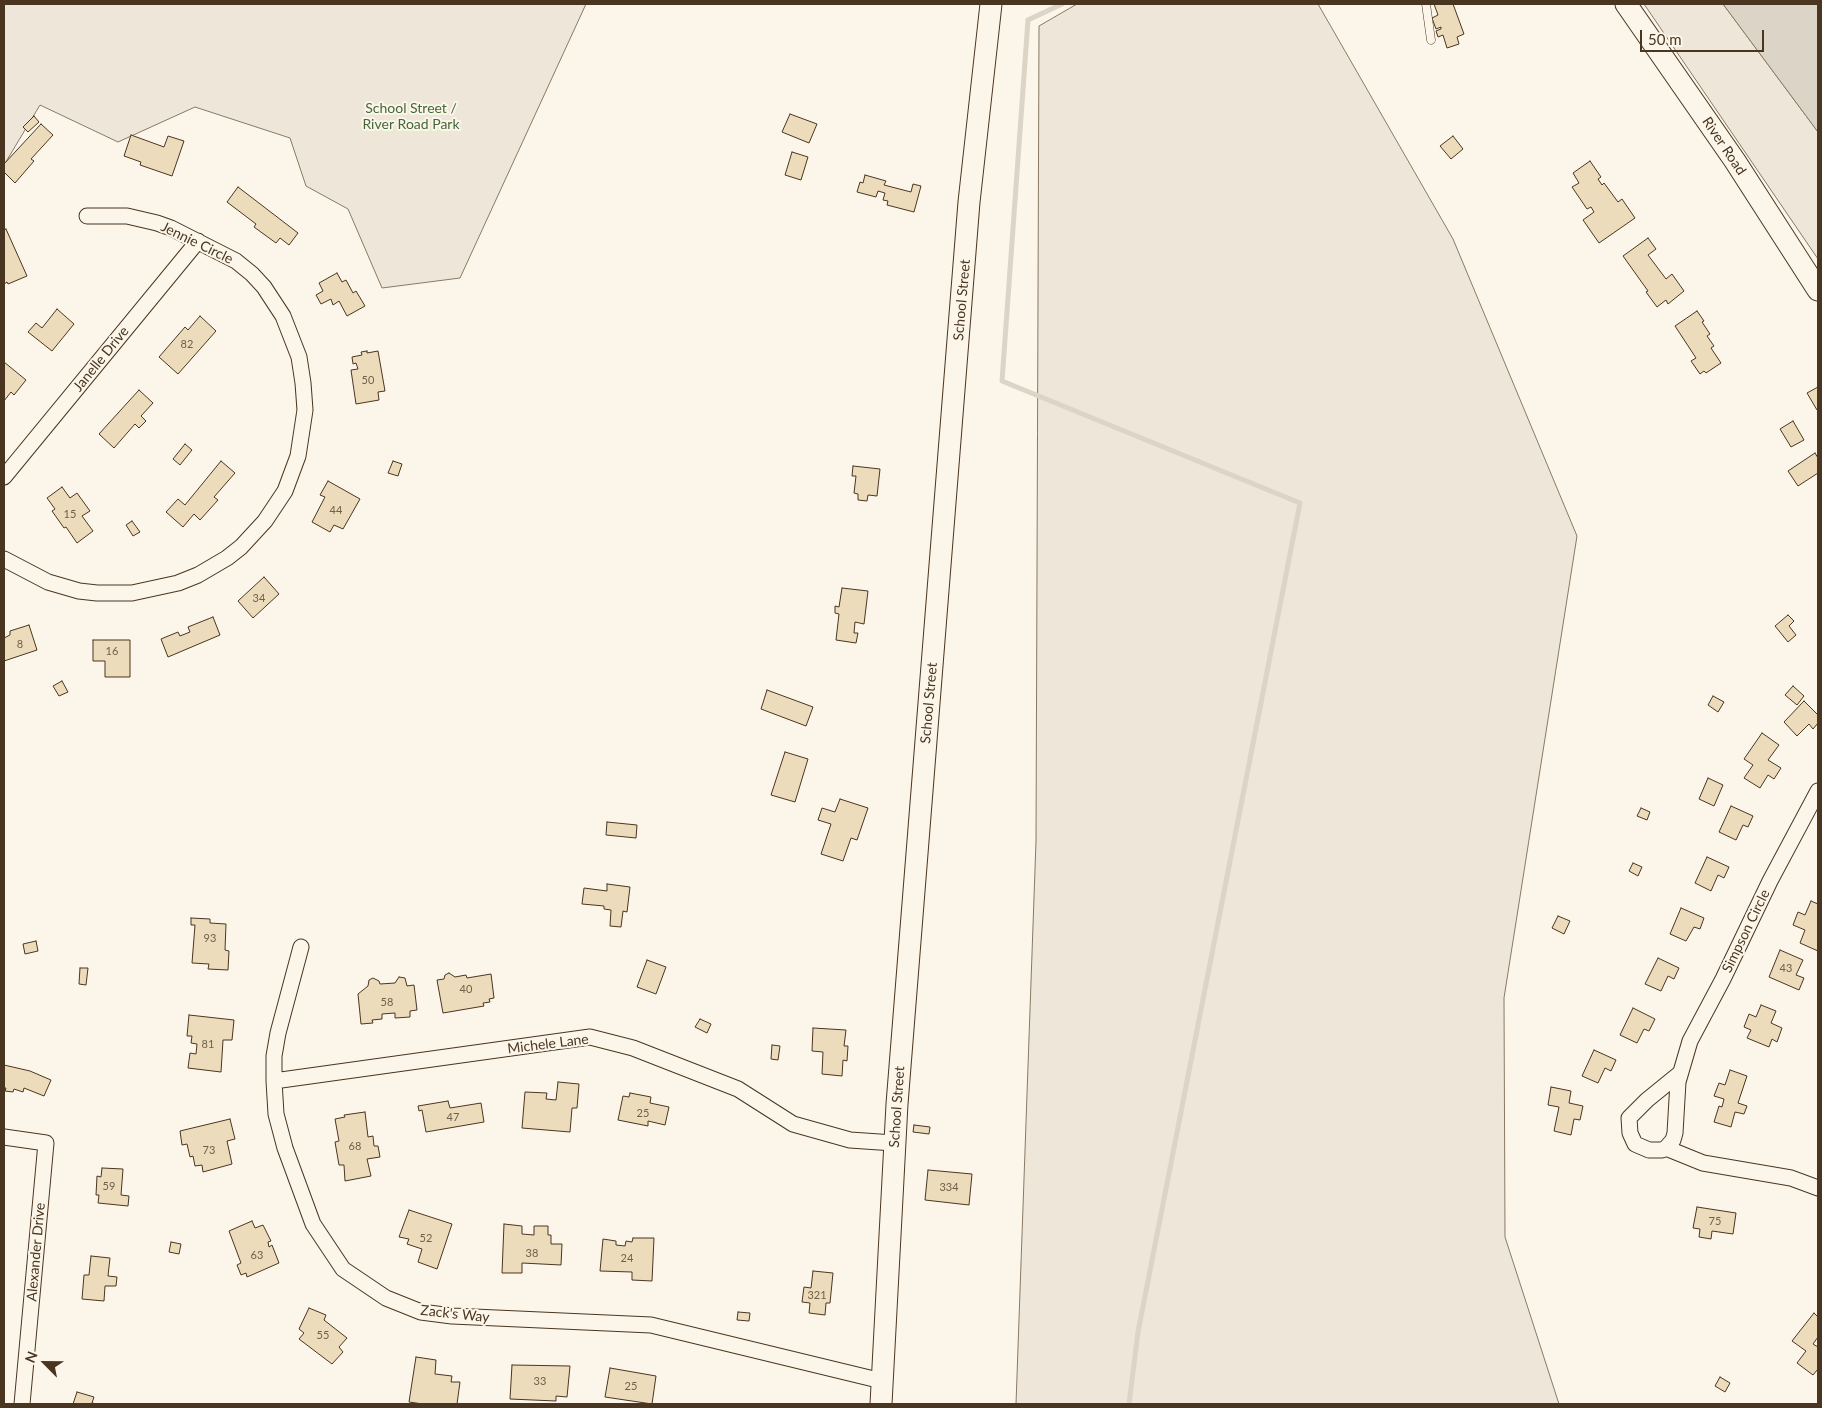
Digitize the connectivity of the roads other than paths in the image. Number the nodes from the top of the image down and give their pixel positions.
1 (991, 4) edge
2 (1426, 4) edge
3 (1626, 4) edge
4 (1431, 40) dead end
5 (87, 216) dead end
6 (198, 241) junction
7 (1818, 290) edge
8 (4, 477) edge
9 (4, 558) edge
10 (1818, 791) edge
11 (301, 947) dead end
12 (1679, 1074) junction
13 (274, 1081) junction
14 (4, 1137) edge
15 (894, 1143) junction
16 (1666, 1148) junction
17 (1818, 1188) edge
18 (882, 1381) junction
19 (22, 1404) edge
20 (880, 1404) edge

1 - 15 street, School Street
2 - 4 lane
3 - 7 street, River Road
5 - 6 street, Jennie Circle
6 - 8 street, Janelle Drive
6 - 9 street, Jennie Circle
10 - 12 street, Simpson Circle
11 - 13 street, Zack's Way
12 - 16 street, Simpson Circle
12 - 16 street
13 - 15 street, Michele Lane
13 - 18 street, Zack's Way
14 - 19 street, Alexander Drive
15 - 18 street, School Street
16 - 17 street
18 - 20 street, School Street

